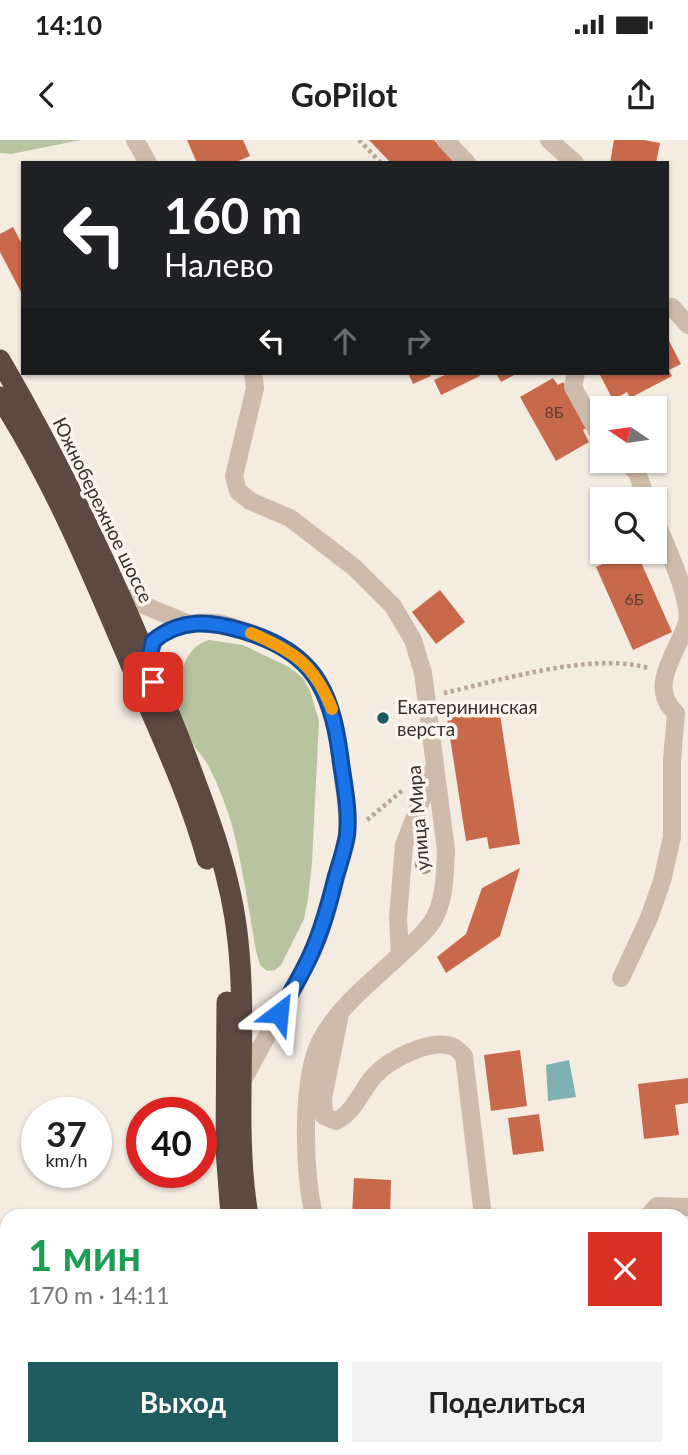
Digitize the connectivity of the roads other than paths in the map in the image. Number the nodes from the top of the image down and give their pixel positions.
1 (135, 140) edge
2 (445, 140) edge
3 (549, 140) edge
4 (147, 161) edge
5 (465, 161) edge
6 (573, 161) edge
7 (669, 309) edge
8 (688, 325) edge
9 (0, 360) edge
10 (253, 375) edge
11 (576, 375) edge
12 (0, 397) edge
13 (590, 418) edge
14 (667, 548) edge
15 (119, 595) junction
16 (187, 623) junction
17 (149, 660) junction
18 (682, 713) edge
19 (167, 748) junction
20 (435, 764) junction
21 (400, 956) junction
22 (621, 978) dead end
23 (341, 1012) junction
24 (240, 1085) junction
25 (688, 1207) edge
26 (230, 1209) edge
27 (248, 1209) edge
28 (312, 1209) edge
29 (482, 1209) edge
30 (654, 1209) edge

1 - 4 street
2 - 5 street
3 - 6 street
7 - 8 street
9 - 15 highway, Южнобережное шоссе
10 - 20 street, улица Мира
11 - 13 street
12 - 19 highway, Южнобережное шоссе
14 - 18 street
15 - 16 street
15 - 17 highway, Южнобережное шоссе
16 - 17 street
16 - 24 street
17 - 19 street
17 - 24 highway, Южнобережное шоссе
18 - 22 street
19 - 26 highway, Южнобережное шоссе
20 - 21 street
20 - 21 street, улица Мира
21 - 23 street, улица Мира
23 - 28 street, улица Мира
23 - 29 street
24 - 27 highway, Южнобережное шоссе
25 - 30 street

